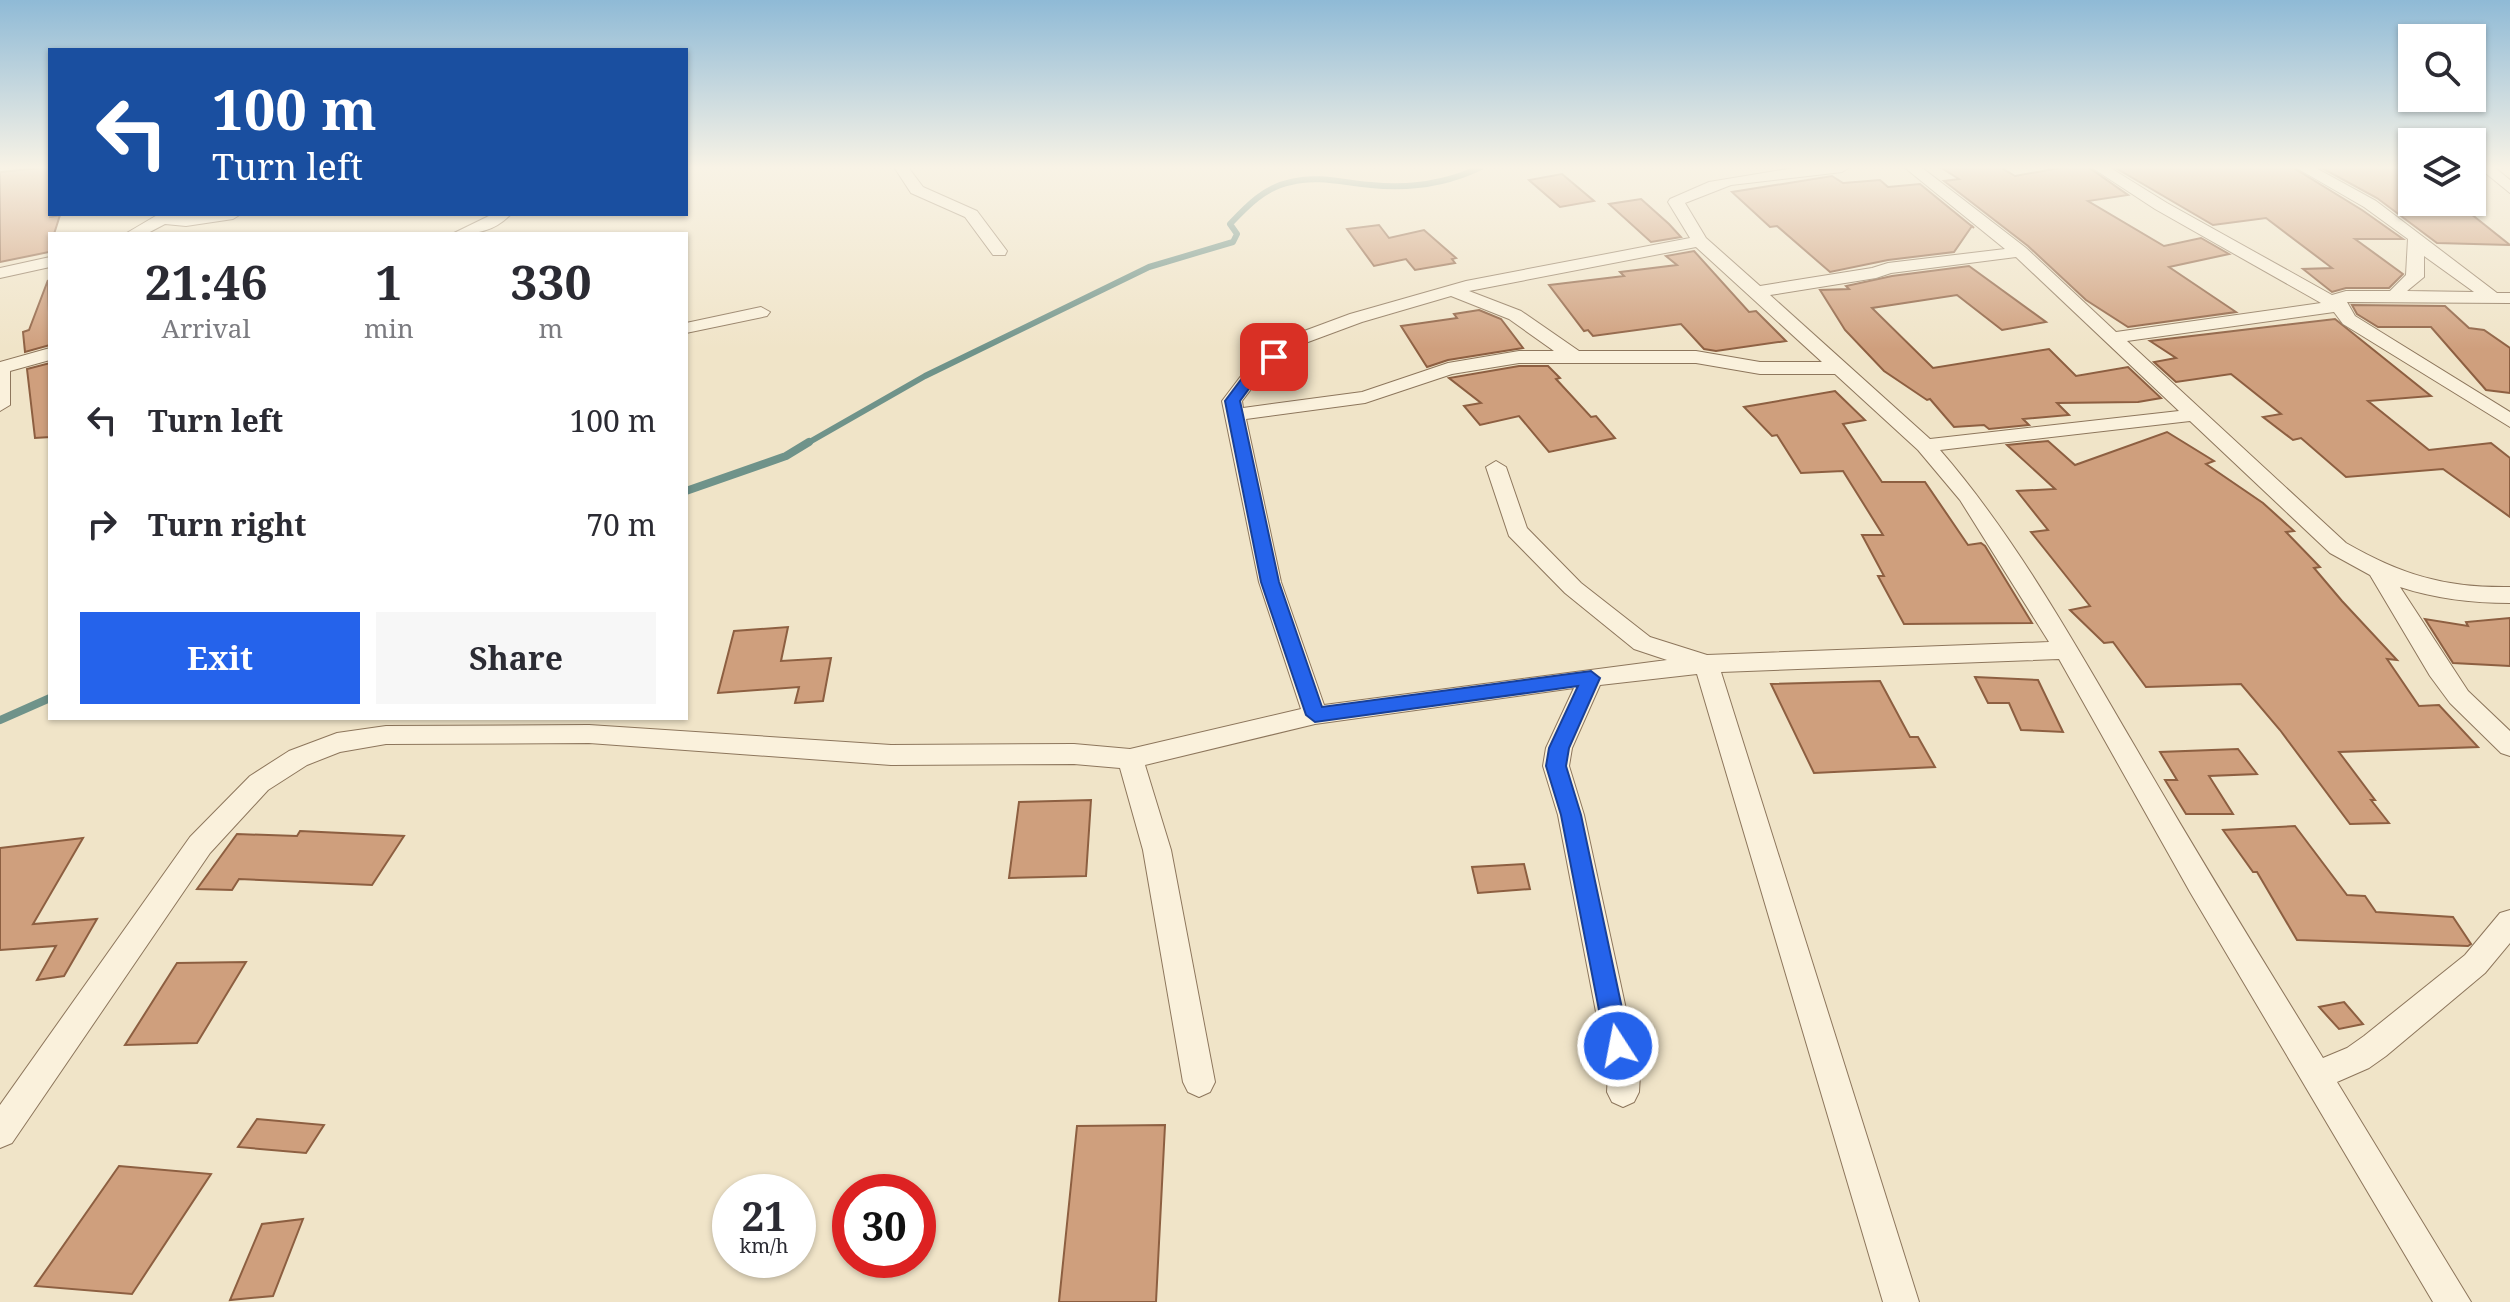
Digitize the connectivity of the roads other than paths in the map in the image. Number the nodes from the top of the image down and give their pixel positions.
1 (981, 228) edge
2 (1692, 228) edge
3 (1989, 228) edge
4 (2200, 228) edge
5 (2403, 228) edge
6 (1700, 241) junction
7 (2416, 242) junction
8 (999, 251) dead end
9 (2020, 252) junction
10 (48, 262) edge
11 (0, 273) edge
12 (1452, 290) junction
13 (1756, 292) junction
14 (2502, 298) edge
15 (2395, 299) junction
16 (2339, 306) junction
17 (761, 312) dead end
18 (688, 328) edge
19 (2110, 338) junction
20 (48, 355) edge
21 (1573, 356) junction
22 (1, 368) edge
23 (1839, 368) junction
24 (0, 405) edge
25 (1235, 415) junction
26 (2193, 415) junction
27 (2506, 417) edge
28 (1925, 446) junction
29 (1496, 467) dead end
30 (2381, 574) junction
31 (2510, 595) edge
32 (2066, 650) junction
33 (1706, 664) junction
34 (1591, 678) junction
35 (1315, 715) junction
36 (2510, 746) edge
37 (1130, 759) junction
38 (2510, 922) edge
39 (2318, 1075) junction
40 (1199, 1082) dead end
41 (1623, 1092) dead end
42 (0, 1132) edge
43 (1901, 1302) edge
44 (2453, 1302) edge

1 - 8 street
2 - 6 street
3 - 9 street
4 - 16 street
5 - 7 street
6 - 12 street
6 - 13 street
7 - 14 street
7 - 15 street
9 - 13 street
9 - 19 street
10 - 11 street
12 - 21 street
12 - 25 street
13 - 23 street
14 - 15 street
15 - 16 street
16 - 19 street
16 - 27 street
17 - 18 street
19 - 26 street
20 - 22 street
21 - 23 street
21 - 25 street
22 - 24 street
23 - 28 street
25 - 35 street
26 - 28 street
26 - 30 street
28 - 32 street
29 - 33 street
30 - 31 street
30 - 36 street
32 - 33 street
32 - 39 street
33 - 34 street
33 - 43 street
34 - 35 street
34 - 41 street
35 - 37 street
37 - 40 street
37 - 42 street
38 - 39 street
39 - 44 street

